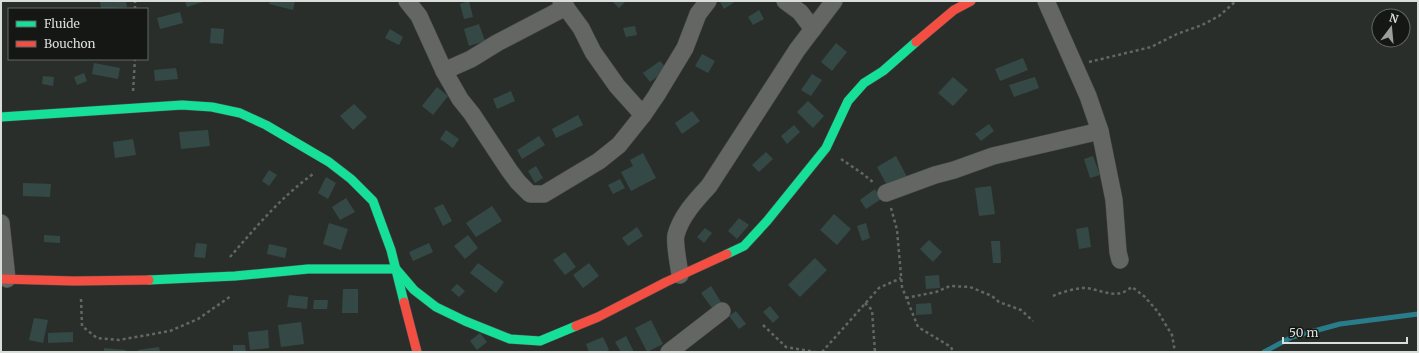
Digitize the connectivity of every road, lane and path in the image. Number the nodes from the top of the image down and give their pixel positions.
1 (408, 1) edge
2 (708, 1) edge
3 (784, 1) edge
4 (834, 1) edge
5 (972, 1) edge
6 (1046, 1) edge
7 (1236, 1) edge
8 (564, 4) edge
9 (813, 29) junction
10 (135, 60) edge
11 (1076, 67) junction
12 (444, 70) junction
13 (132, 107) junction
14 (1, 116) edge
15 (643, 116) junction
16 (1100, 131) junction
17 (826, 148) junction
18 (329, 162) junction
19 (886, 193) junction
20 (1, 224) edge
21 (1120, 260) dead end
22 (396, 269) junction
23 (680, 275) junction
24 (213, 276) junction
25 (901, 278) junction
26 (4, 279) edge
27 (81, 281) junction
28 (236, 295) dead end
29 (1052, 296) dead end
30 (906, 298) junction
31 (865, 303) junction
32 (722, 311) dead end
33 (1033, 321) dead end
34 (763, 325) dead end
35 (543, 347) edge
36 (417, 352) edge
37 (669, 352) edge
38 (815, 352) edge
39 (822, 352) edge
40 (875, 352) edge
41 (953, 352) edge
42 (1175, 352) edge

1 - 12 street
2 - 15 street
3 - 9 street
4 - 9 street
5 - 17 street
6 - 11 street
7 - 11 path
8 - 12 street
8 - 15 street
9 - 23 street
10 - 13 path
11 - 16 street
12 - 15 street
13 - 14 street
13 - 18 street
16 - 19 street
16 - 21 street
17 - 19 path
17 - 23 street
18 - 22 street
18 - 24 path
19 - 25 path
20 - 26 street
22 - 24 street
22 - 35 street
22 - 36 street
23 - 35 street
24 - 27 street
25 - 30 path
25 - 31 path
26 - 27 street
27 - 28 path
29 - 42 path
30 - 33 path
30 - 41 path
31 - 39 path
31 - 40 path
32 - 37 street
34 - 38 path

